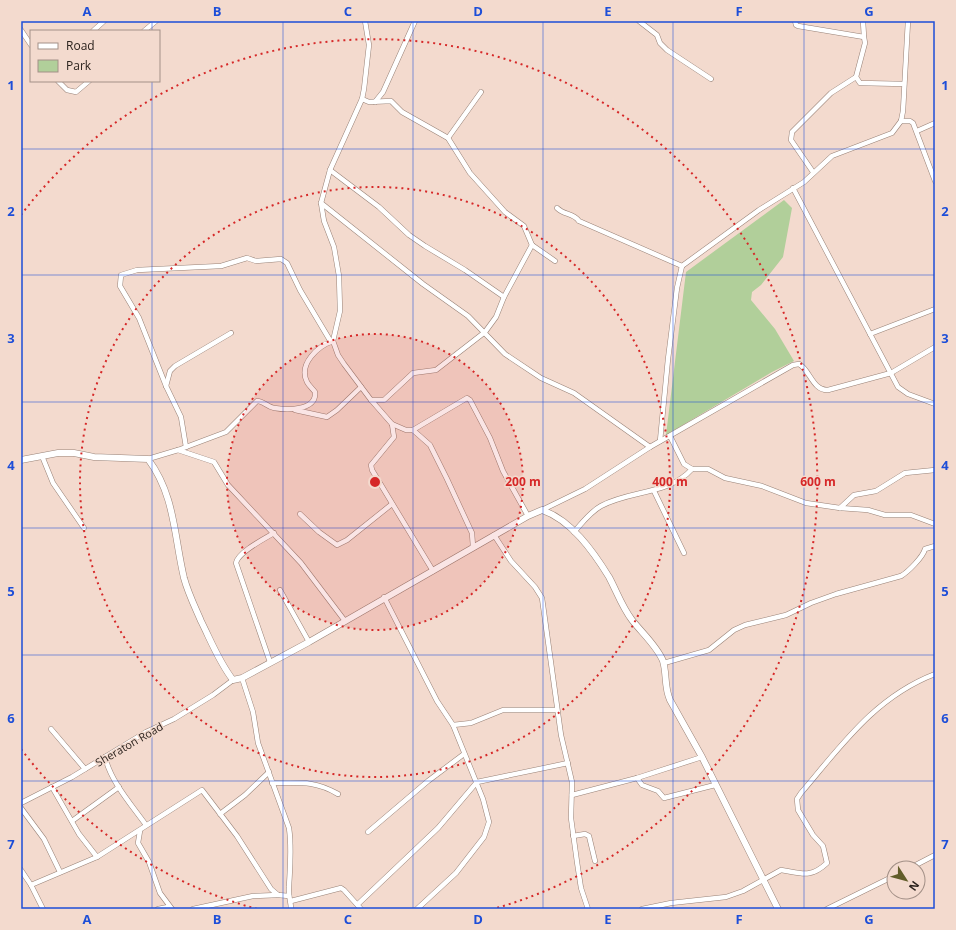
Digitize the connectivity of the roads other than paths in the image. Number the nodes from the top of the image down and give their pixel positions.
1 (104, 21) edge
2 (156, 21) edge
3 (365, 21) edge
4 (415, 21) edge
5 (639, 21) edge
6 (795, 21) edge
7 (864, 21) edge
8 (908, 21) edge
9 (21, 30) edge
10 (94, 30) edge
11 (145, 30) edge
12 (864, 37) junction
13 (30, 44) edge
14 (856, 77) junction
15 (711, 79) dead end
16 (59, 82) edge
17 (88, 82) edge
18 (904, 84) junction
19 (481, 92) dead end
20 (362, 99) junction
21 (375, 102) junction
22 (901, 121) junction
23 (935, 123) edge
24 (917, 131) junction
25 (448, 138) junction
26 (330, 170) junction
27 (813, 172) junction
28 (935, 181) edge
29 (793, 188) junction
30 (321, 203) junction
31 (558, 208) dead end
32 (532, 245) junction
33 (555, 261) dead end
34 (682, 266) junction
35 (504, 297) junction
36 (935, 309) edge
37 (485, 332) junction
38 (232, 333) dead end
39 (870, 334) junction
40 (332, 341) junction
41 (935, 347) edge
42 (891, 373) junction
43 (166, 386) junction
44 (361, 387) junction
45 (371, 400) junction
46 (935, 404) edge
47 (294, 409) junction
48 (392, 424) junction
49 (413, 430) junction
50 (670, 436) junction
51 (660, 441) junction
52 (186, 447) junction
53 (650, 447) junction
54 (178, 450) junction
55 (42, 456) junction
56 (148, 459) junction
57 (21, 460) edge
58 (692, 469) junction
59 (935, 470) edge
60 (654, 491) junction
61 (392, 504) junction
62 (840, 508) junction
63 (542, 510) junction
64 (300, 514) dead end
65 (528, 516) junction
66 (935, 524) edge
67 (84, 528) dead end
68 (574, 532) junction
69 (274, 533) junction
70 (494, 535) junction
71 (935, 546) edge
72 (473, 547) junction
73 (684, 553) dead end
74 (433, 571) junction
75 (280, 590) dead end
76 (384, 597) junction
77 (346, 621) junction
78 (309, 642) junction
79 (270, 662) junction
80 (664, 663) junction
81 (935, 674) edge
82 (242, 678) junction
83 (233, 680) junction
84 (557, 710) junction
85 (453, 725) junction
86 (51, 729) dead end
87 (464, 754) junction
88 (105, 757) junction
89 (702, 757) junction
90 (568, 763) junction
91 (85, 769) junction
92 (268, 772) junction
93 (637, 778) junction
94 (477, 782) junction
95 (272, 783) junction
96 (715, 785) junction
97 (119, 787) junction
98 (52, 788) junction
99 (338, 794) dead end
100 (572, 795) junction
101 (21, 803) edge
102 (21, 808) edge
103 (220, 814) junction
104 (72, 821) junction
105 (146, 825) junction
106 (140, 831) junction
107 (368, 832) dead end
108 (573, 836) junction
109 (935, 855) edge
110 (97, 858) junction
111 (925, 860) edge
112 (595, 861) dead end
113 (21, 870) edge
114 (60, 872) junction
115 (764, 880) junction
116 (886, 880) edge
117 (31, 885) junction
118 (278, 895) junction
119 (290, 899) junction
120 (358, 904) junction
121 (170, 908) edge
122 (43, 909) edge
123 (158, 909) edge
124 (193, 909) edge
125 (291, 909) edge
126 (362, 909) edge
127 (417, 909) edge
128 (588, 909) edge
129 (642, 909) edge
130 (778, 909) edge
131 (827, 909) edge

1 - 10 street
2 - 11 street
3 - 20 street
4 - 21 street
5 - 15 street
6 - 12 street
7 - 12 street
8 - 18 street
9 - 13 street
12 - 14 street
14 - 18 street
14 - 27 street
16 - 17 street
18 - 22 street
19 - 25 street
20 - 21 street
20 - 26 street
21 - 25 street
22 - 24 street
22 - 27 street
23 - 24 street
24 - 28 street
25 - 32 street
26 - 30 street
26 - 35 street
27 - 29 street
29 - 34 street
29 - 39 street
30 - 37 street
30 - 40 street
31 - 34 street
32 - 33 street
32 - 35 street
34 - 51 street
35 - 37 street
36 - 39 street
37 - 45 street
37 - 53 street
38 - 43 street
39 - 42 street
40 - 43 street
40 - 44 street
40 - 47 street
41 - 42 street
42 - 46 street
42 - 50 street
43 - 52 street
44 - 45 street
44 - 47 street
45 - 48 street
47 - 52 street
48 - 49 street
48 - 61 street
49 - 65 street
49 - 72 street
50 - 51 street
50 - 58 street
51 - 53 street
52 - 54 street
53 - 63 street
54 - 56 street
54 - 69 street
55 - 56 street
55 - 57 street
55 - 67 street
56 - 83 street
58 - 60 street
58 - 62 street
59 - 62 street
60 - 68 street
60 - 73 street
61 - 64 street
61 - 74 street
62 - 66 street
63 - 65 street
63 - 68 street
65 - 70 street
68 - 80 street
69 - 77 street
69 - 79 street
70 - 72 street
70 - 84 street
71 - 80 street
72 - 74 street
74 - 76 street
75 - 78 street
76 - 77 street
76 - 85 street
77 - 78 street
78 - 79 street
79 - 82 street
80 - 89 street
81 - 115 street
82 - 83 street
82 - 92 street
83 - 88 street, Sheraton Road
84 - 85 street
84 - 90 street
85 - 87 street
86 - 91 street
87 - 94 street
87 - 107 street
88 - 91 street, Sheraton Road
88 - 97 street
89 - 93 street
89 - 96 street
90 - 94 street
90 - 100 street
91 - 98 street, Sheraton Road
92 - 95 street
92 - 103 street
93 - 96 street
93 - 100 street
94 - 120 street
94 - 127 street
95 - 99 street
95 - 119 street
96 - 115 street
97 - 104 street
97 - 105 street
98 - 101 street, Sheraton Road
98 - 104 street
100 - 108 street
102 - 114 street
103 - 105 street
103 - 118 street
104 - 110 street
105 - 106 street
106 - 110 street
106 - 121 street
108 - 112 street
108 - 128 street
109 - 111 street
110 - 114 street
113 - 117 street
114 - 117 street
115 - 129 street
115 - 130 street
116 - 131 street
117 - 122 street
118 - 119 street
118 - 124 street
119 - 120 street
119 - 125 street
120 - 126 street
121 - 123 street

